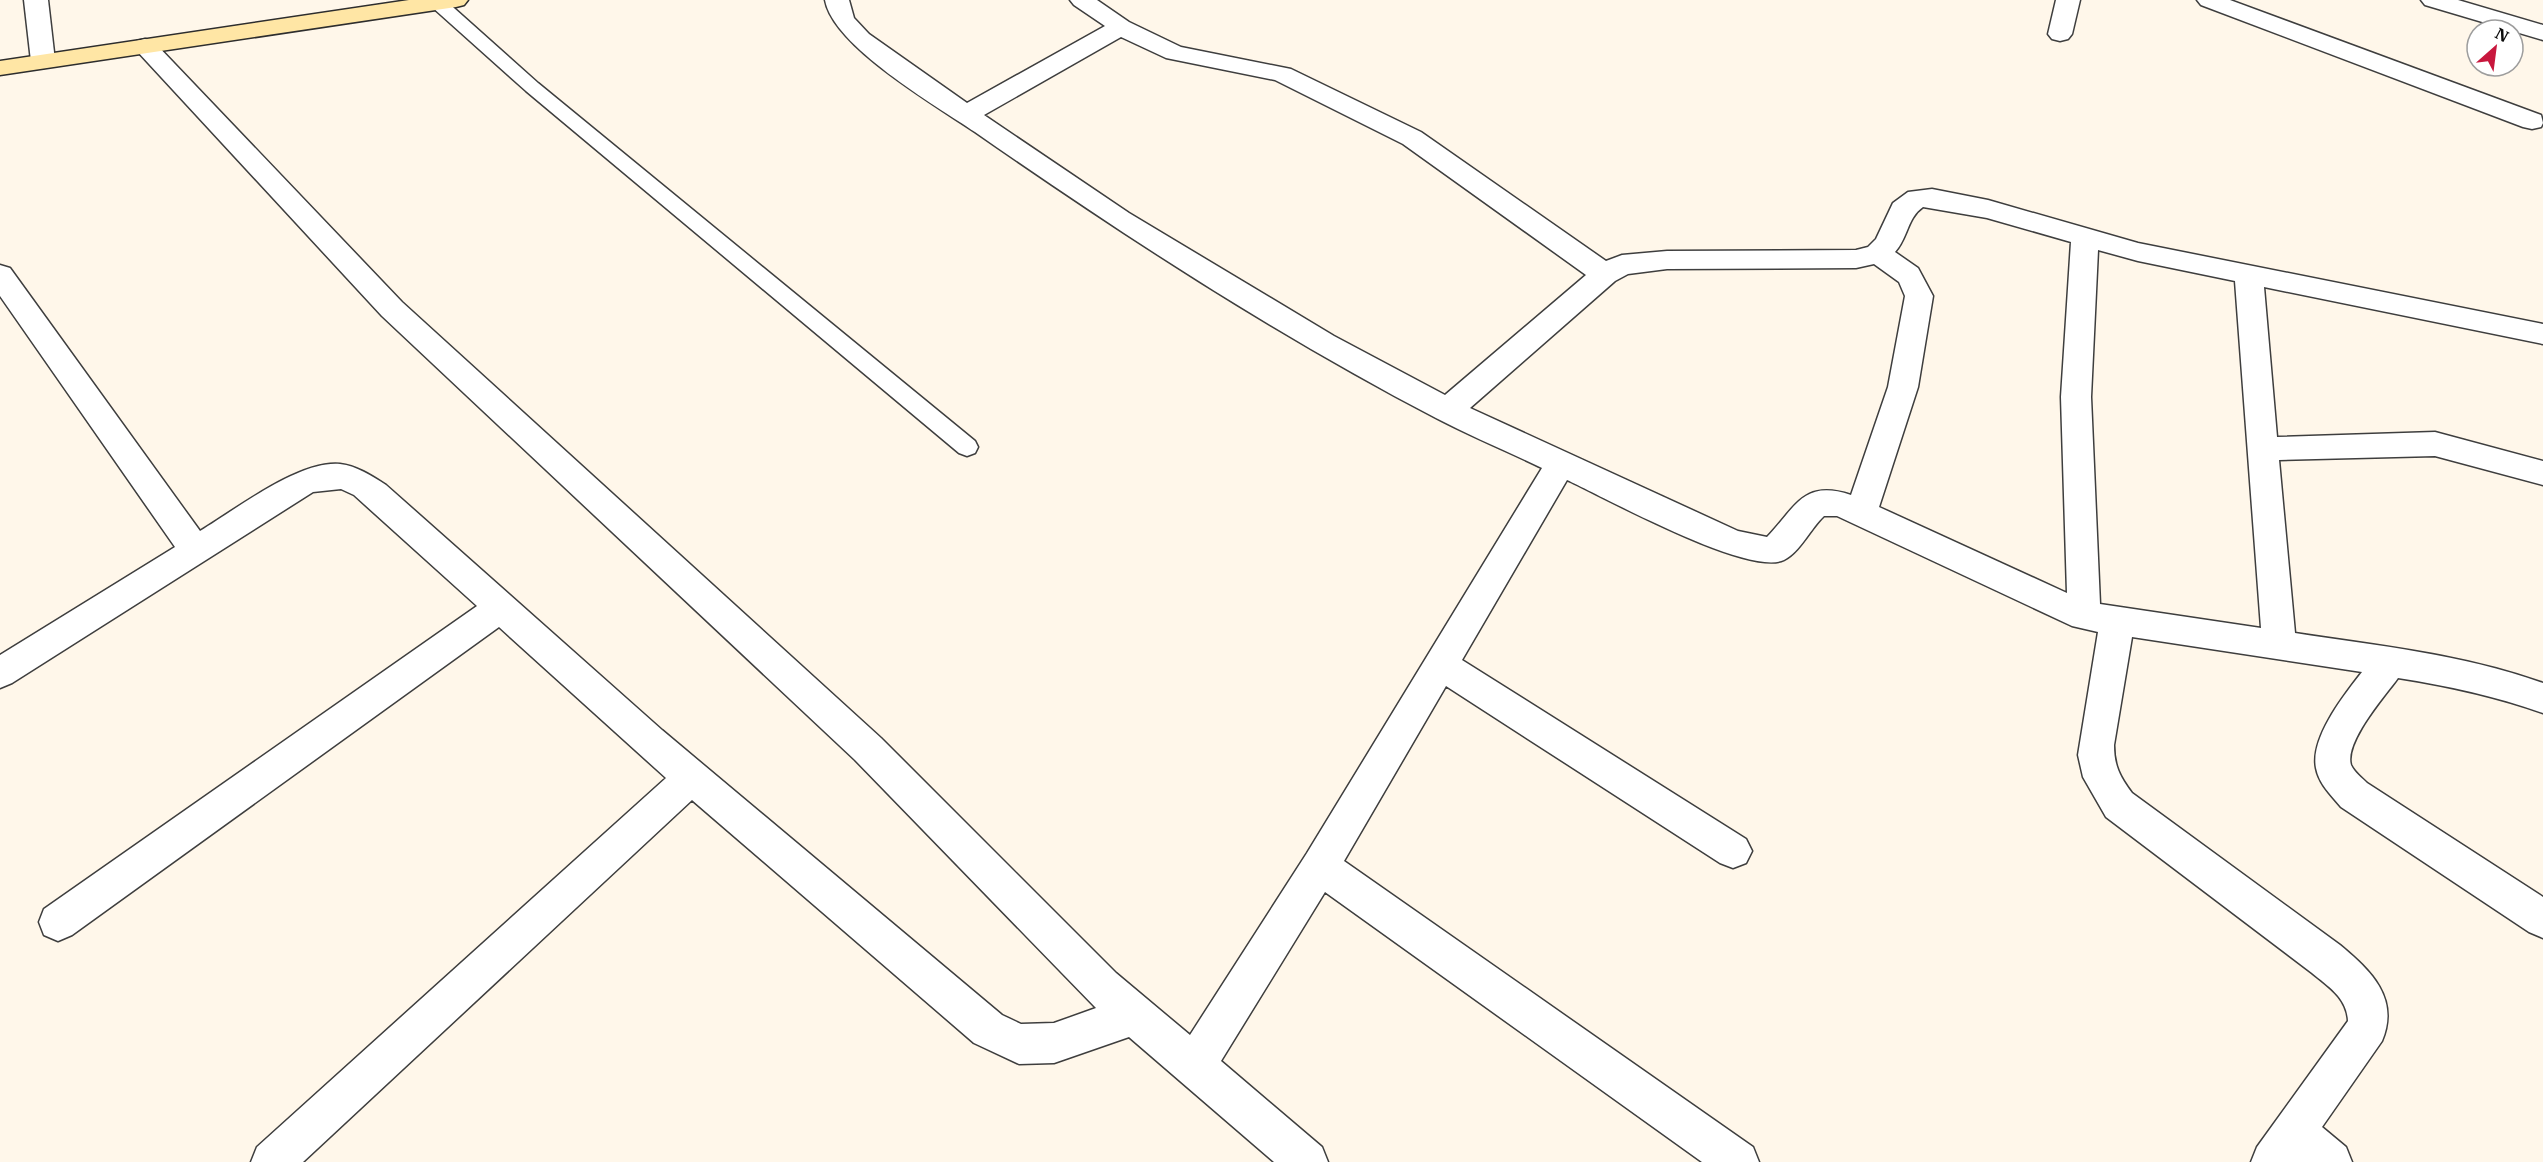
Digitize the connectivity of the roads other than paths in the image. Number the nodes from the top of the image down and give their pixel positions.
1 (36, 0) edge
2 (837, 0) edge
3 (1082, 0) edge
4 (2068, 0) edge
5 (2209, 0) edge
6 (2433, 0) edge
7 (447, 1) edge
8 (1121, 27) junction
9 (2543, 33) edge
10 (2060, 34) dead end
11 (145, 46) junction
12 (44, 62) junction
13 (0, 68) edge
14 (966, 114) junction
15 (2532, 121) dead end
16 (2085, 236) junction
17 (1878, 254) junction
18 (1605, 274) junction
19 (0, 275) edge
20 (2249, 276) junction
21 (2543, 334) edge
22 (1447, 410) junction
23 (967, 447) dead end
24 (2263, 449) junction
25 (1561, 463) junction
26 (2543, 473) edge
27 (1861, 513) junction
28 (195, 550) junction
29 (501, 607) junction
30 (2101, 620) junction
31 (2279, 646) junction
32 (2391, 661) junction
33 (1440, 664) junction
34 (0, 673) edge
35 (2543, 698) edge
36 (692, 777) junction
37 (1733, 851) dead end
38 (1320, 866) junction
39 (2543, 919) edge
40 (58, 922) dead end
41 (1133, 1015) junction
42 (1194, 1066) junction
43 (2283, 1146) edge
44 (272, 1162) edge
45 (1307, 1162) edge
46 (1738, 1162) edge
47 (2331, 1162) edge

1 - 12 street
2 - 14 street
3 - 8 street
4 - 10 street
5 - 15 street
6 - 9 street
7 - 11 main road
7 - 23 lane
8 - 14 street
8 - 18 street
11 - 12 main road
11 - 41 street
12 - 13 main road
14 - 22 street
16 - 17 street
16 - 20 street
16 - 30 street
17 - 18 street
17 - 27 street
18 - 22 street
19 - 28 street
20 - 21 street
20 - 24 street
22 - 25 street
24 - 26 street
24 - 31 street
25 - 27 street
25 - 33 street
27 - 30 street
28 - 29 street
28 - 34 street
29 - 36 street
29 - 40 street
30 - 31 street
30 - 43 street
31 - 32 street
32 - 35 street
32 - 39 street
33 - 37 street
33 - 38 street
36 - 41 street
36 - 44 street
38 - 42 street
38 - 46 street
41 - 42 street
42 - 45 street
43 - 47 street

